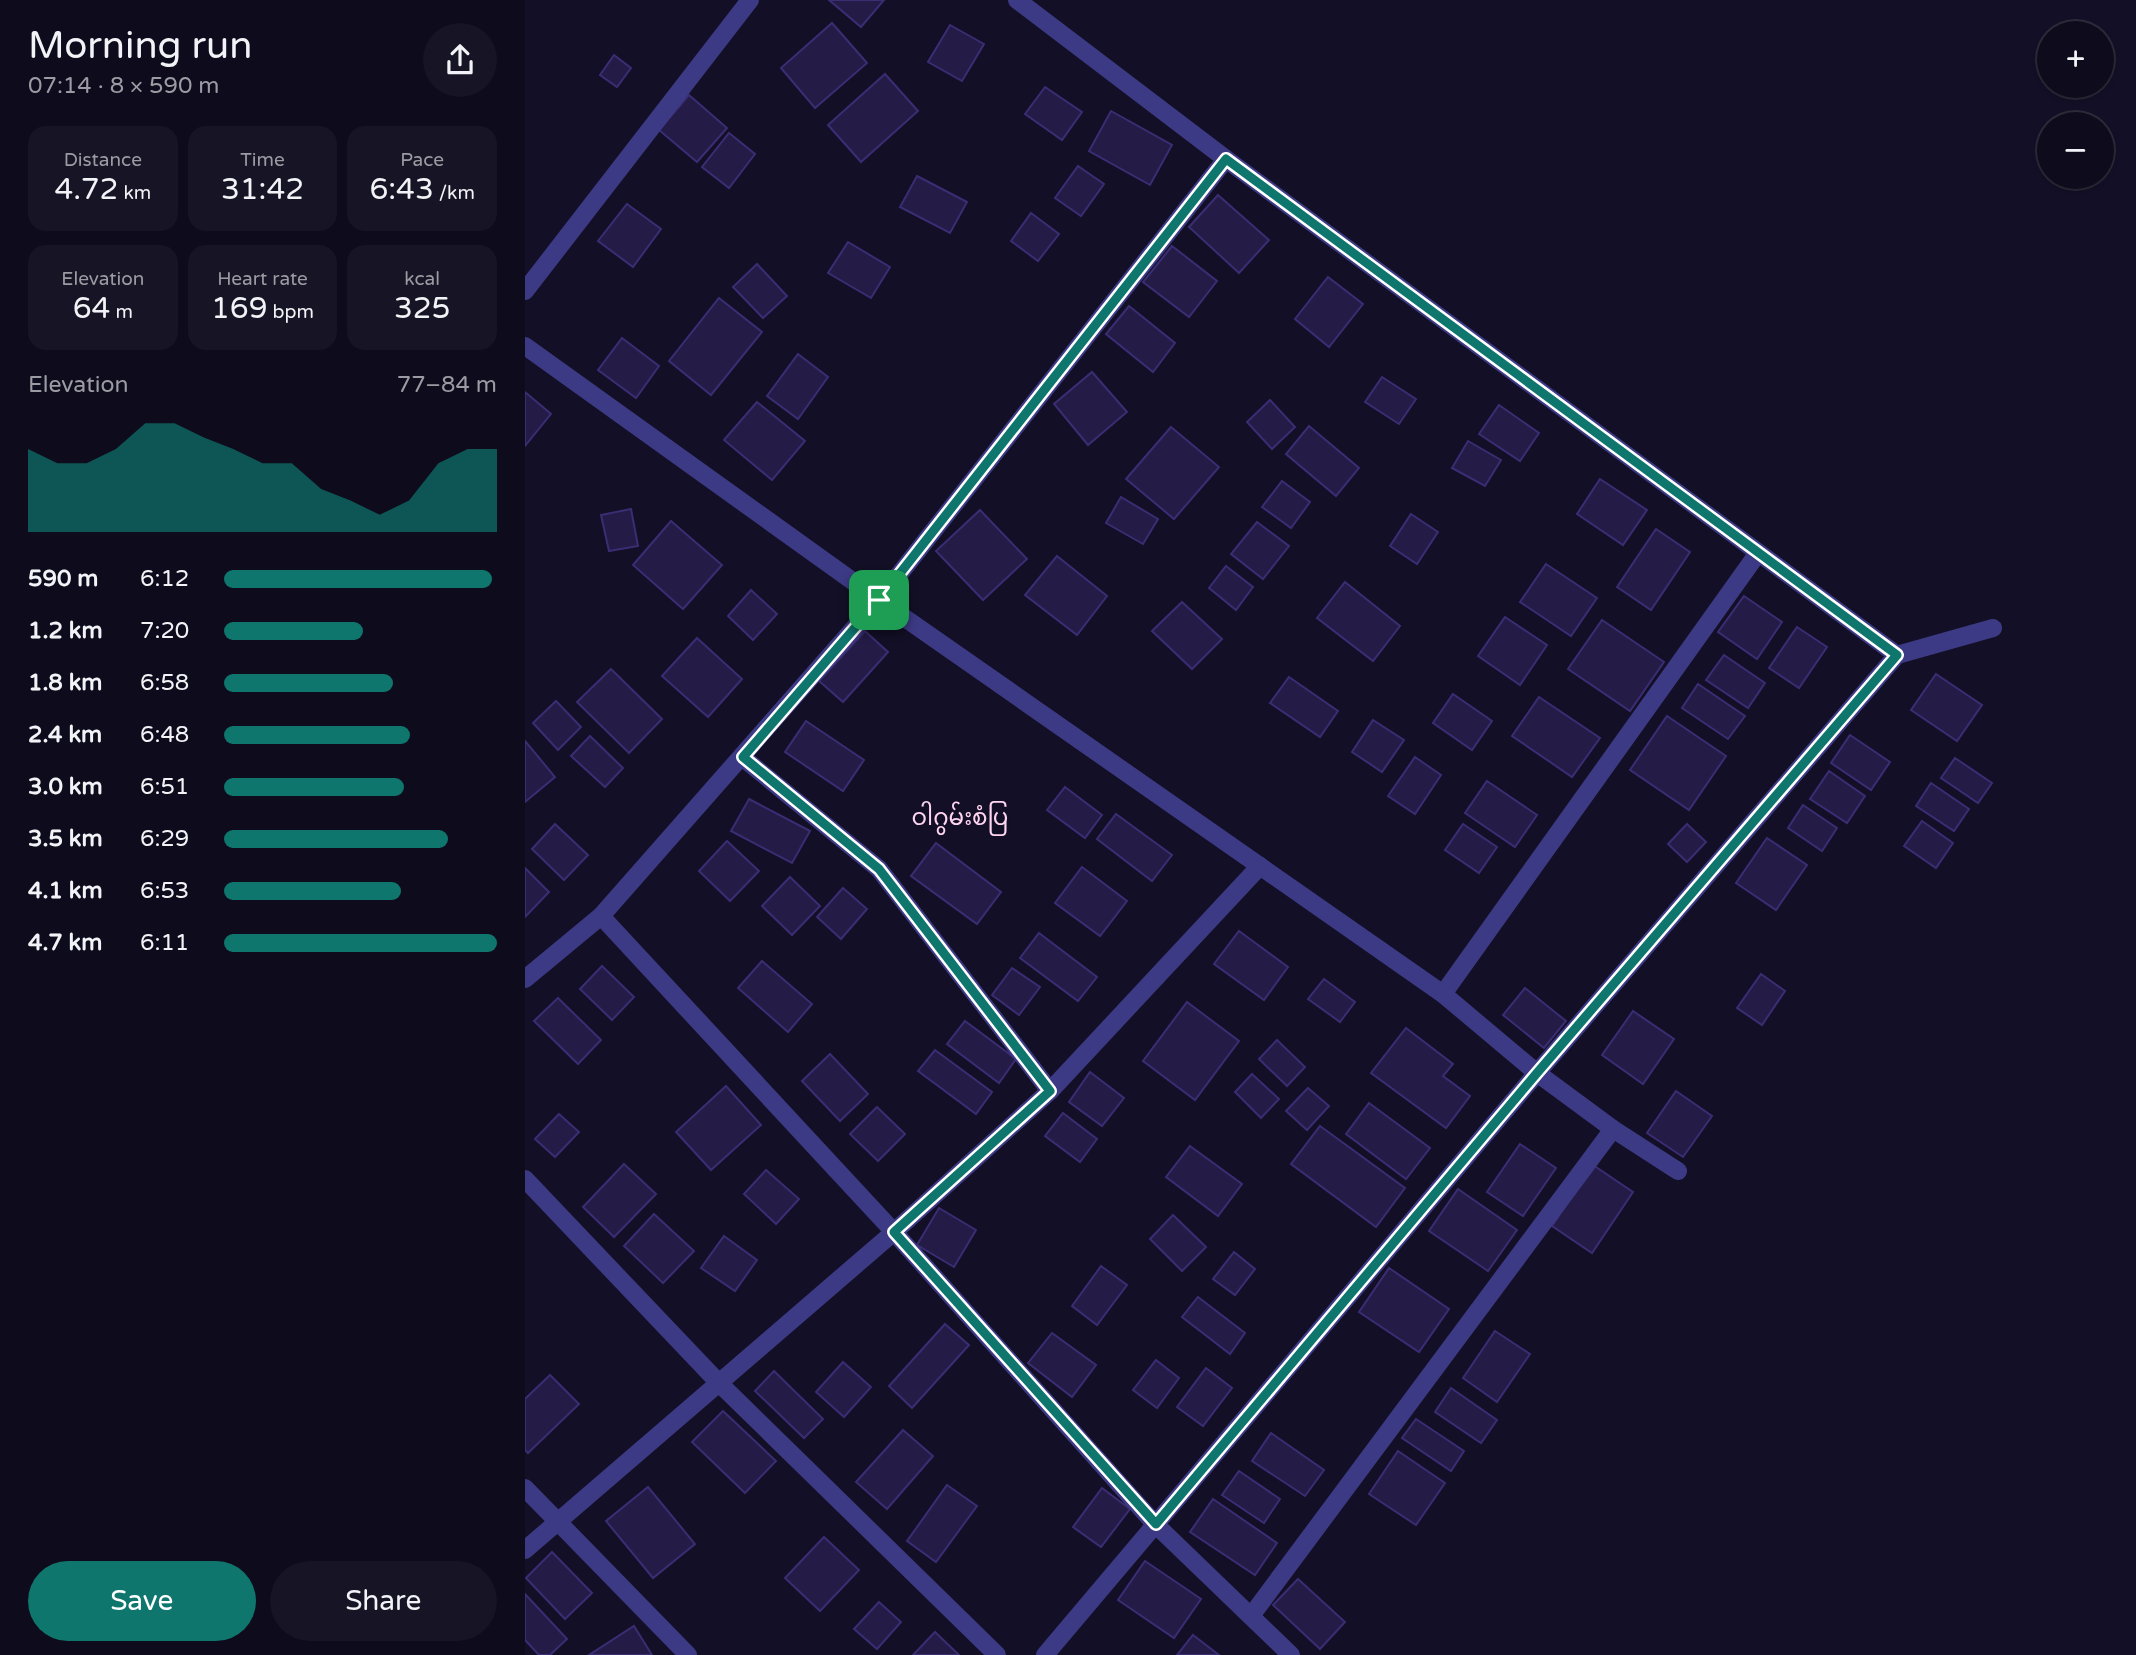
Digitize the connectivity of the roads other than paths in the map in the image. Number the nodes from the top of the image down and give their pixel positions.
1 (750, 0) edge
2 (1017, 0) edge
3 (1226, 159) junction
4 (525, 291) edge
5 (525, 346) edge
6 (1758, 553) junction
7 (879, 600) junction
8 (1993, 628) dead end
9 (1897, 655) junction
10 (743, 757) junction
11 (1260, 866) junction
12 (601, 916) junction
13 (525, 979) edge
14 (1443, 994) junction
15 (1537, 1073) junction
16 (1050, 1091) junction
17 (1613, 1129) junction
18 (1678, 1171) dead end
19 (525, 1179) edge
20 (894, 1232) junction
21 (719, 1383) junction
22 (525, 1488) edge
23 (557, 1522) junction
24 (1156, 1524) junction
25 (525, 1550) edge
26 (1251, 1616) junction
27 (688, 1655) edge
28 (997, 1655) edge
29 (1045, 1655) edge
30 (1291, 1655) edge

1 - 4 street
2 - 3 street
3 - 6 street
3 - 7 street
5 - 7 street
6 - 9 street
6 - 14 street
7 - 10 street
7 - 11 street
8 - 9 street
9 - 15 street
10 - 12 street
10 - 16 street
11 - 14 street
11 - 16 street
12 - 13 street
12 - 20 street
14 - 15 street
15 - 17 street
15 - 24 street
16 - 20 street
17 - 18 street
17 - 26 street
19 - 21 street
20 - 21 street
20 - 24 street
21 - 23 street
21 - 28 street
22 - 23 street
23 - 25 street
23 - 27 street
24 - 26 street
24 - 29 street
26 - 30 street

